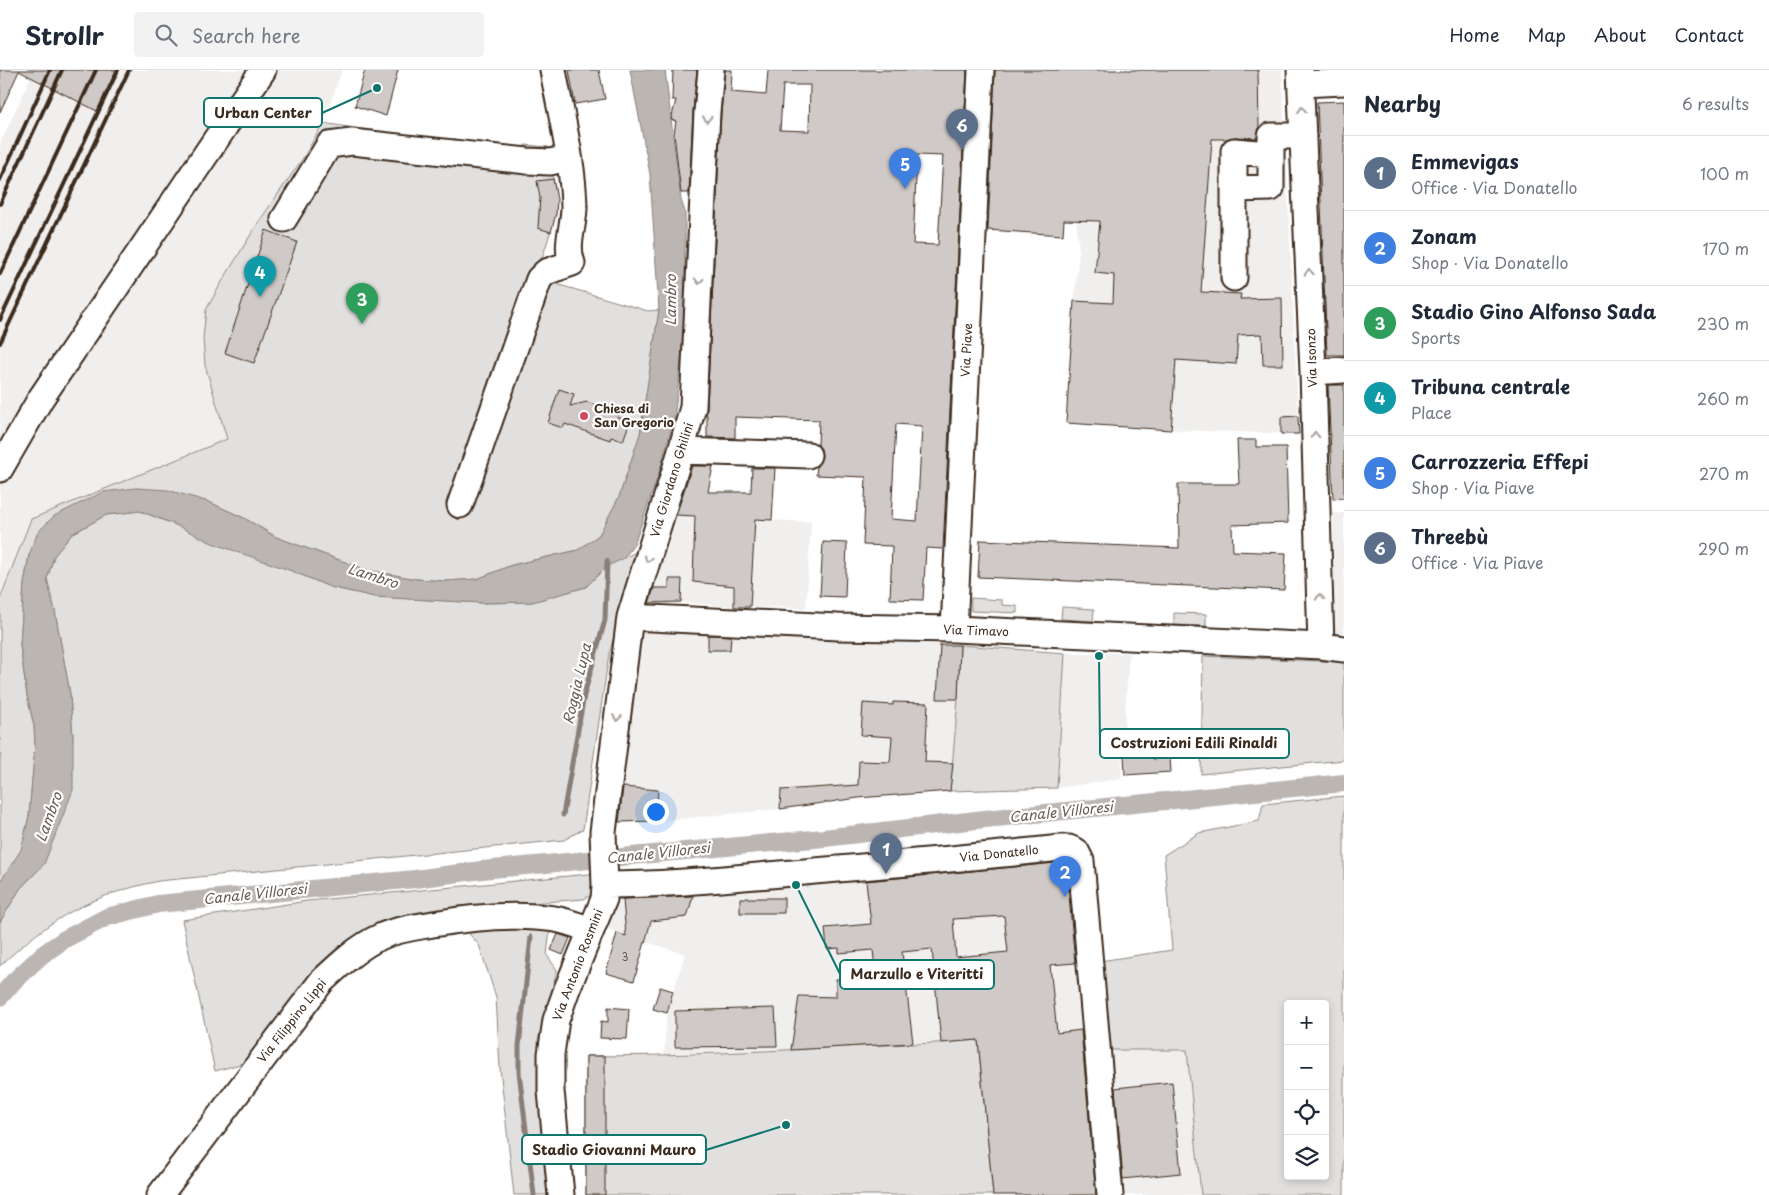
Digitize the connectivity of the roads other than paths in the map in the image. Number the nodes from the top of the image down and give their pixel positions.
1 (263, 70) edge
2 (553, 70) edge
3 (711, 70) edge
4 (981, 70) edge
5 (1300, 77) edge
6 (1344, 82) edge
7 (1303, 136) junction
8 (1271, 154) junction
9 (569, 158) junction
10 (1234, 189) junction
11 (284, 219) dead end
12 (1234, 278) dead end
13 (1344, 370) edge
14 (1313, 372) junction
15 (681, 451) junction
16 (808, 455) dead end
17 (0, 469) edge
18 (460, 505) dead end
19 (630, 617) junction
20 (954, 629) junction
21 (1332, 648) edge
22 (605, 876) junction
23 (591, 930) junction
24 (160, 1195) edge
25 (561, 1195) edge
26 (1110, 1195) edge

1 - 17 street
2 - 9 street
3 -> 15 street, Via Giordano Ghilini
4 - 20 street, Via Piave
5 - 6 street
7 -> 5 street, Via Isonzo
7 - 8 street
14 -> 7 street, Via Isonzo
8 - 10 street
8 - 10 street
9 - 11 street
9 - 18 street
10 - 12 street
13 - 14 street
21 -> 14 street, Via Isonzo
15 - 16 street
15 -> 19 street, Via Giordano Ghilini
19 - 20 street, Via Timavo
19 -> 22 street, Via Giordano Ghilini
20 - 21 street, Via Timavo
22 - 23 street, Via Antonio Rosmini
22 - 26 street, Via Donatello
23 - 24 street, Via Filippino Lippi
23 - 25 street, Via Antonio Rosmini

